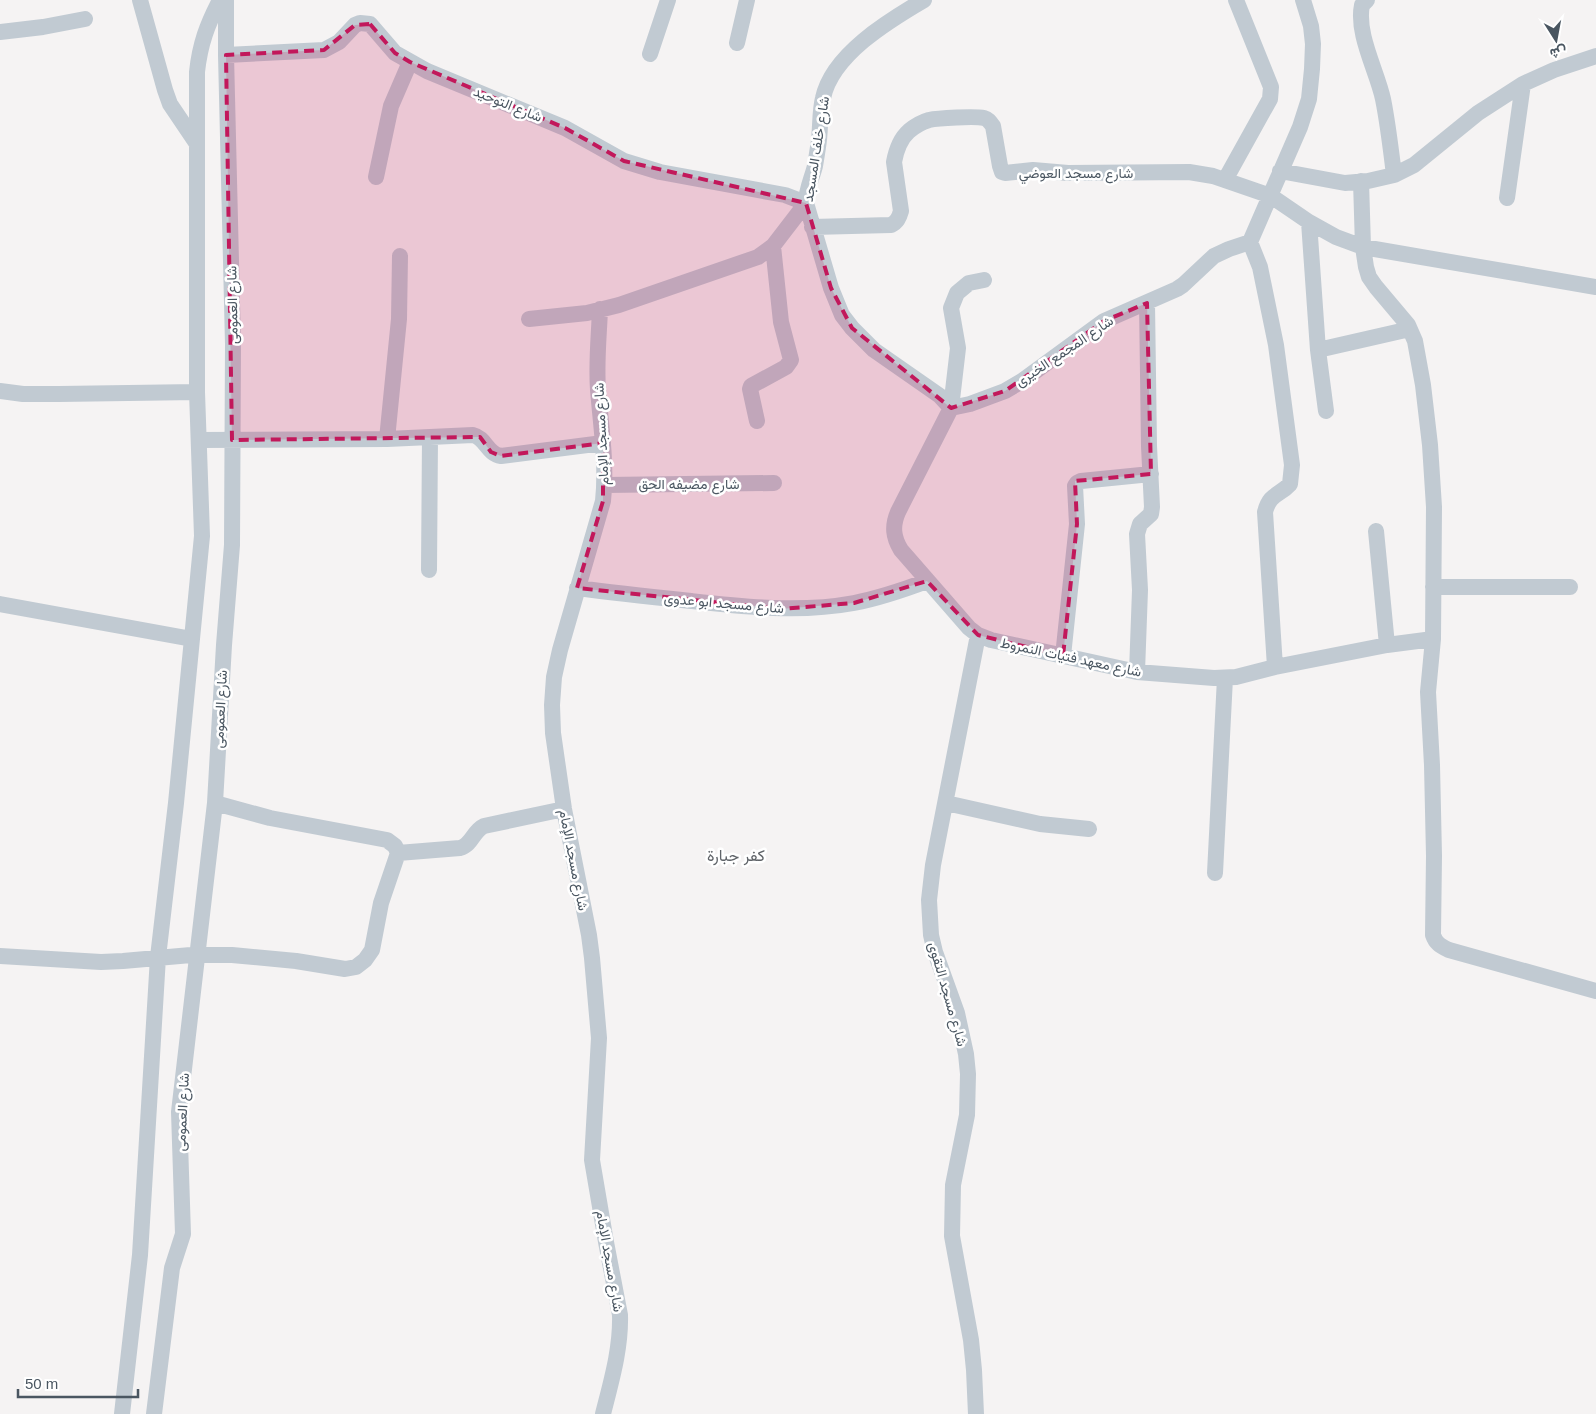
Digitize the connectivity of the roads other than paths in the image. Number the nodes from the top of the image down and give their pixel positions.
1 (140, 0) edge
2 (220, 0) edge
3 (226, 0) edge
4 (668, 0) edge
5 (747, 0) edge
6 (924, 0) edge
7 (1236, 0) edge
8 (1303, 0) edge
9 (1367, 0) edge
10 (85, 19) dead end
11 (0, 32) edge
12 (737, 43) dead end
13 (650, 54) dead end
14 (226, 55) junction
15 (1596, 56) edge
16 (410, 62) junction
17 (1523, 84) junction
18 (197, 144) junction
19 (1280, 171) junction
20 (1394, 175) junction
21 (376, 176) dead end
22 (1225, 180) junction
23 (1361, 181) junction
24 (1271, 196) junction
25 (1507, 198) dead end
26 (806, 203) junction
27 (1309, 222) junction
28 (812, 227) junction
29 (1250, 242) junction
30 (773, 246) junction
31 (1363, 247) junction
32 (400, 256) dead end
33 (984, 280) dead end
34 (1596, 287) edge
35 (1147, 303) junction
36 (600, 309) junction
37 (529, 319) dead end
38 (1410, 329) junction
39 (1318, 350) junction
40 (0, 391) edge
41 (198, 392) junction
42 (951, 408) junction
43 (1326, 411) dead end
44 (757, 420) dead end
45 (430, 437) junction
46 (387, 439) junction
47 (199, 440) junction
48 (232, 440) junction
49 (603, 443) junction
50 (1151, 474) junction
51 (774, 484) dead end
52 (605, 485) junction
53 (1376, 530) dead end
54 (429, 570) dead end
55 (928, 581) junction
56 (1433, 587) junction
57 (1570, 587) dead end
58 (577, 588) junction
59 (0, 604) edge
60 (978, 635) junction
61 (192, 639) junction
62 (1433, 639) junction
63 (1387, 645) junction
64 (1063, 656) junction
65 (1275, 667) junction
66 (1137, 672) junction
67 (1225, 678) junction
68 (214, 803) junction
69 (946, 803) junction
70 (564, 809) junction
71 (1089, 829) dead end
72 (398, 853) junction
73 (1215, 873) dead end
74 (194, 955) junction
75 (0, 956) edge
76 (161, 957) junction
77 (1596, 991) edge
78 (122, 1414) edge
79 (154, 1414) edge
80 (603, 1414) edge
81 (976, 1414) edge

1 - 18 street
2 - 18 street
3 - 14 street, شارع العمومى
4 - 13 street
5 - 12 street
6 - 26 street, شارع خلف المسجد
7 - 22 street
8 - 19 street
9 - 20 street
10 - 11 street
14 - 16 street, شارع التوحيد
14 - 48 street, شارع العمومى
15 - 17 street
16 - 21 street
16 - 26 street, شارع التوحيد
17 - 20 street
17 - 25 street
18 - 41 street
19 - 23 street
19 - 24 street
20 - 23 street
22 - 24 street, شارع مسجد العوضي
22 - 28 street, شارع مسجد العوضي
23 - 31 street
24 - 27 street, شارع مسجد العوضي
24 - 29 street
26 - 28 street, شارع خلف المسجد
26 - 30 street
27 - 31 street, شارع مسجد العوضي
27 - 39 street
28 - 42 street, شارع خلف المسجد
29 - 35 street, شارع المجمع الخيرى
29 - 65 street
30 - 36 street
30 - 44 street
31 - 34 street, شارع مسجد العوضي
31 - 38 street
32 - 46 street
33 - 42 street, شارع معهد فتيات النمروط
35 - 42 street, شارع المجمع الخيرى
35 - 50 street
36 - 37 street
36 - 49 street, شارع مسجد الإمام
38 - 39 street
38 - 56 street
39 - 43 street
40 - 41 street
41 - 47 street
42 - 55 street, شارع معهد فتيات النمروط
45 - 46 street
45 - 49 street
45 - 54 street
46 - 48 street
47 - 48 street
47 - 61 street
48 - 68 street, شارع العمومى
49 - 52 street, شارع مسجد الإمام
50 - 64 street
50 - 66 street
51 - 52 street, شارع مضيفه الحق
52 - 58 street, شارع مسجد الإمام
53 - 63 street
55 - 58 street, شارع مسجد ابو عدوى
55 - 60 street, شارع معهد فتيات النمروط
56 - 57 street
56 - 62 street
58 - 70 street, شارع مسجد الإمام
59 - 61 street
60 - 64 street, شارع معهد فتيات النمروط
60 - 69 street, شارع مسجد التقوى
61 - 76 street
62 - 63 street, شارع معهد فتيات النمروط
62 - 77 street
63 - 65 street, شارع معهد فتيات النمروط
64 - 66 street, شارع معهد فتيات النمروط
65 - 67 street, شارع معهد فتيات النمروط
66 - 67 street, شارع معهد فتيات النمروط
67 - 73 street
68 - 72 street
68 - 74 street, شارع العمومى
69 - 71 street
69 - 81 street, شارع مسجد التقوى
70 - 72 street
70 - 80 street, شارع مسجد الإمام
72 - 74 street
74 - 76 street
74 - 79 street, شارع العمومى
75 - 76 street
76 - 78 street

